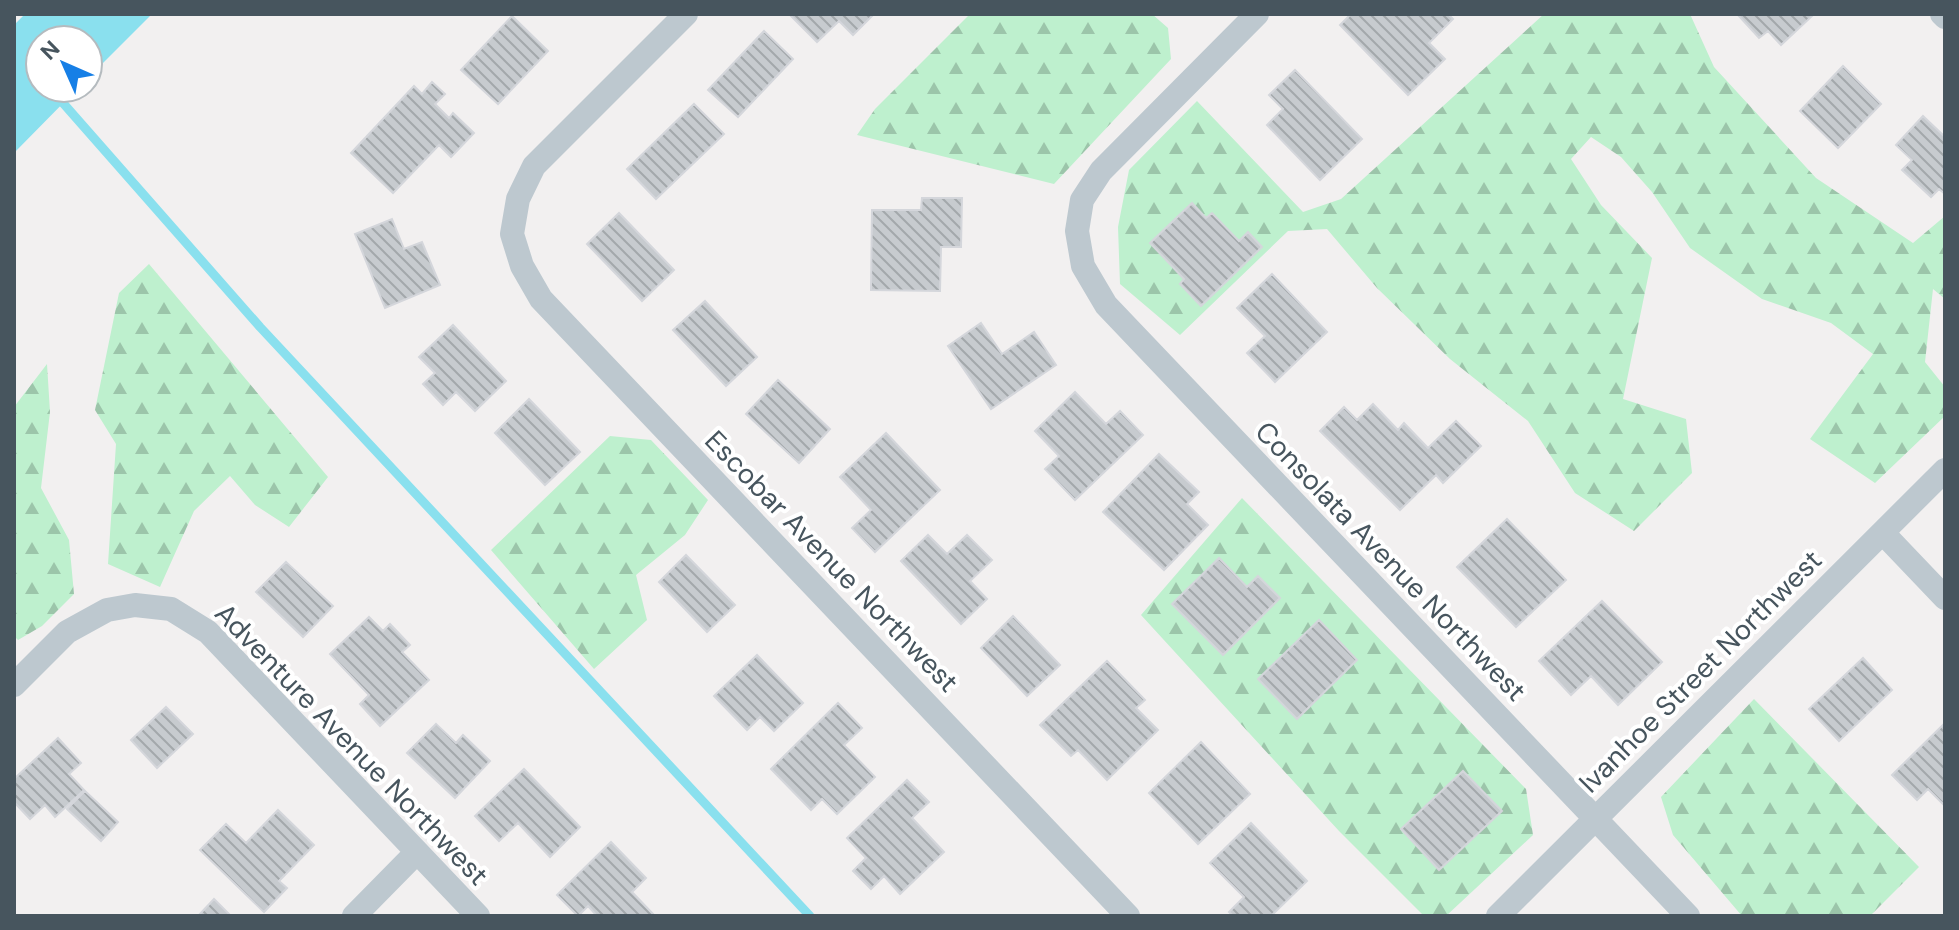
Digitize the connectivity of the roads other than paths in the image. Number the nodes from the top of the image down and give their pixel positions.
1 (686, 14) edge
2 (1257, 14) edge
3 (1945, 470) edge
4 (1883, 533) junction
5 (1945, 598) edge
6 (14, 685) edge
7 (1595, 818) junction
8 (417, 852) junction
9 (354, 916) edge
10 (478, 916) edge
11 (1128, 916) edge
12 (1498, 916) edge
13 (1688, 916) edge

1 - 11 street, Escobar Avenue Northwest
2 - 7 street, Consolata Avenue Northwest
3 - 4 street, Ivanhoe Street Northwest
4 - 5 street
4 - 7 street, Ivanhoe Street Northwest
6 - 8 street, Adventure Avenue Northwest
7 - 12 street, Ivanhoe Street Northwest
7 - 13 street, Consolata Avenue Northwest
8 - 9 street
8 - 10 street, Adventure Avenue Northwest

